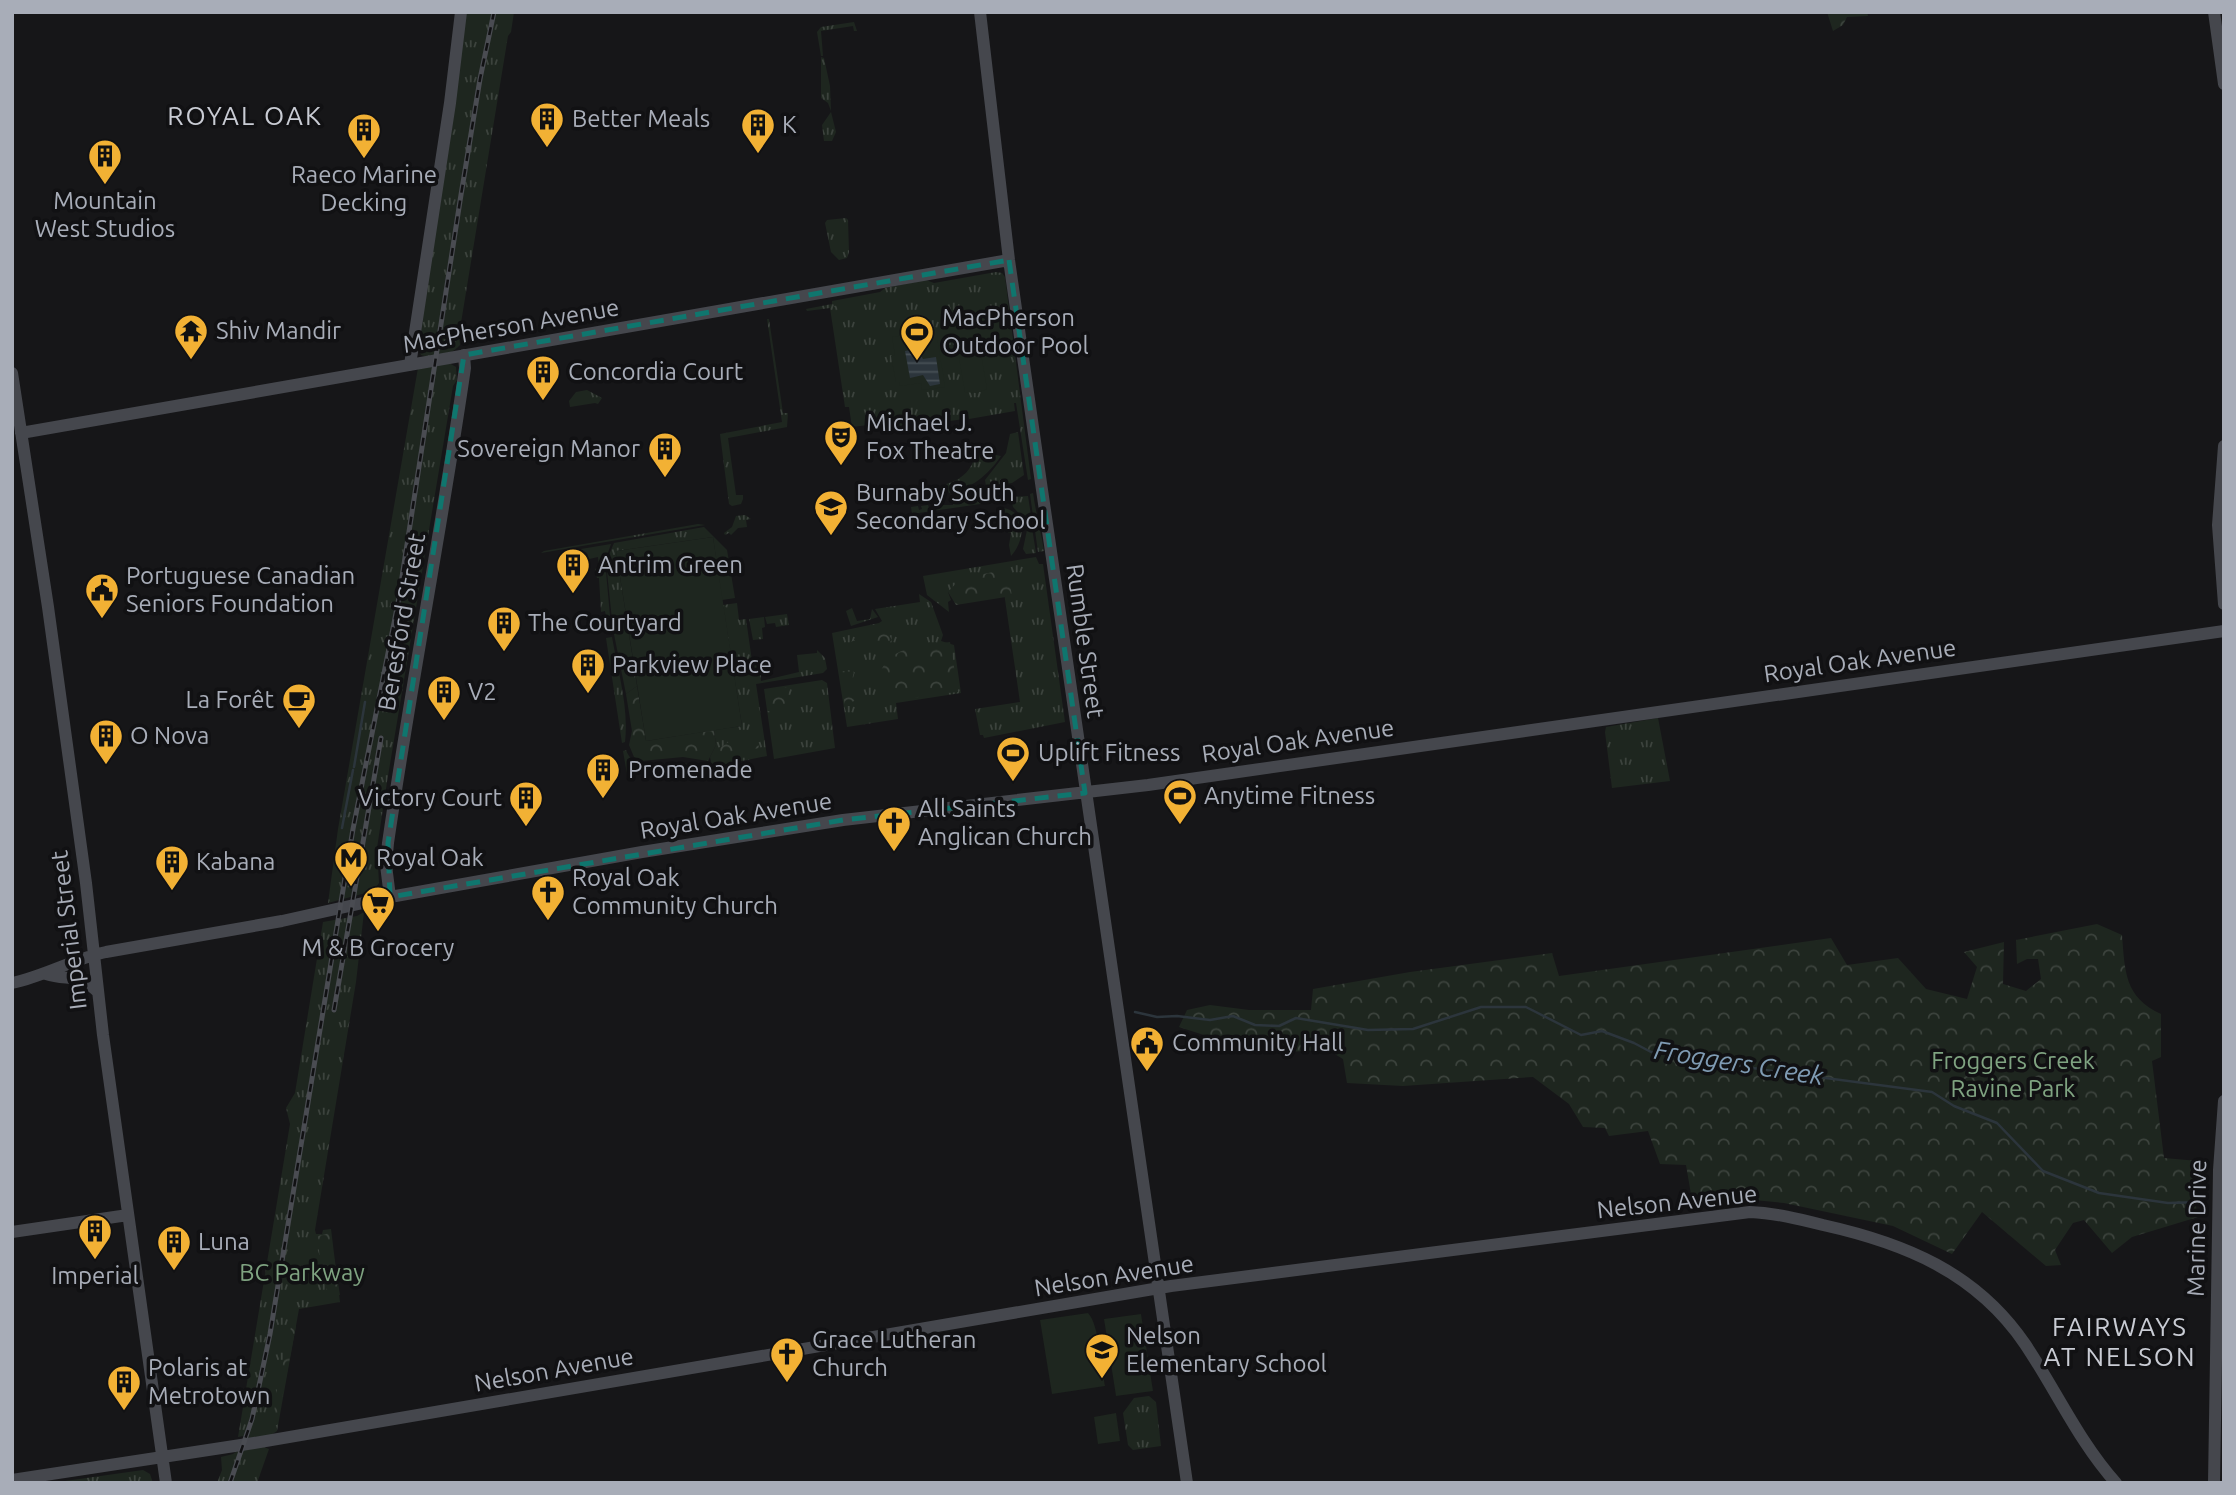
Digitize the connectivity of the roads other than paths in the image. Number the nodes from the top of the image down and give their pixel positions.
1 (461, 12) edge
2 (980, 12) edge
3 (2214, 12) edge
4 (2224, 84) edge
5 (1010, 260) junction
6 (464, 355) junction
7 (410, 365) junction
8 (12, 373) edge
9 (21, 433) junction
10 (2224, 446) edge
11 (2224, 604) edge
12 (2224, 631) edge
13 (1085, 793) junction
14 (390, 897) junction
15 (93, 955) junction
16 (46, 974) junction
17 (12, 983) edge
18 (97, 992) junction
19 (2224, 1101) edge
20 (128, 1215) junction
21 (12, 1232) edge
22 (1158, 1288) junction
23 (162, 1457) junction
24 (12, 1480) edge
25 (166, 1483) edge
26 (1187, 1483) edge
27 (2116, 1483) edge
28 (2214, 1483) edge

1 - 7 street
2 - 5 street, Rumble Street
3 - 4 street
5 - 6 street, MacPherson Avenue
5 - 13 street, Rumble Street
6 - 7 street, MacPherson Avenue
6 - 14 street, Beresford Street
7 - 9 street, MacPherson Avenue
8 - 9 street, Imperial Street
9 - 15 street, Imperial Street
10 - 11 street
12 - 13 street, Royal Oak Avenue
13 - 14 street, Royal Oak Avenue
13 - 22 street, Rumble Street
14 - 15 street, Royal Oak Avenue
15 - 16 street, Royal Oak Avenue
15 - 18 street, Imperial Street
16 - 17 street, Royal Oak Avenue
16 - 18 street
18 - 20 street, Imperial Street
19 - 28 street, Marine Drive
20 - 21 street
20 - 23 street, Imperial Street
22 - 23 street, Nelson Avenue
22 - 26 street, Rumble Street
22 - 27 street, Nelson Avenue
23 - 24 street, Nelson Avenue
23 - 25 street, Imperial Street

